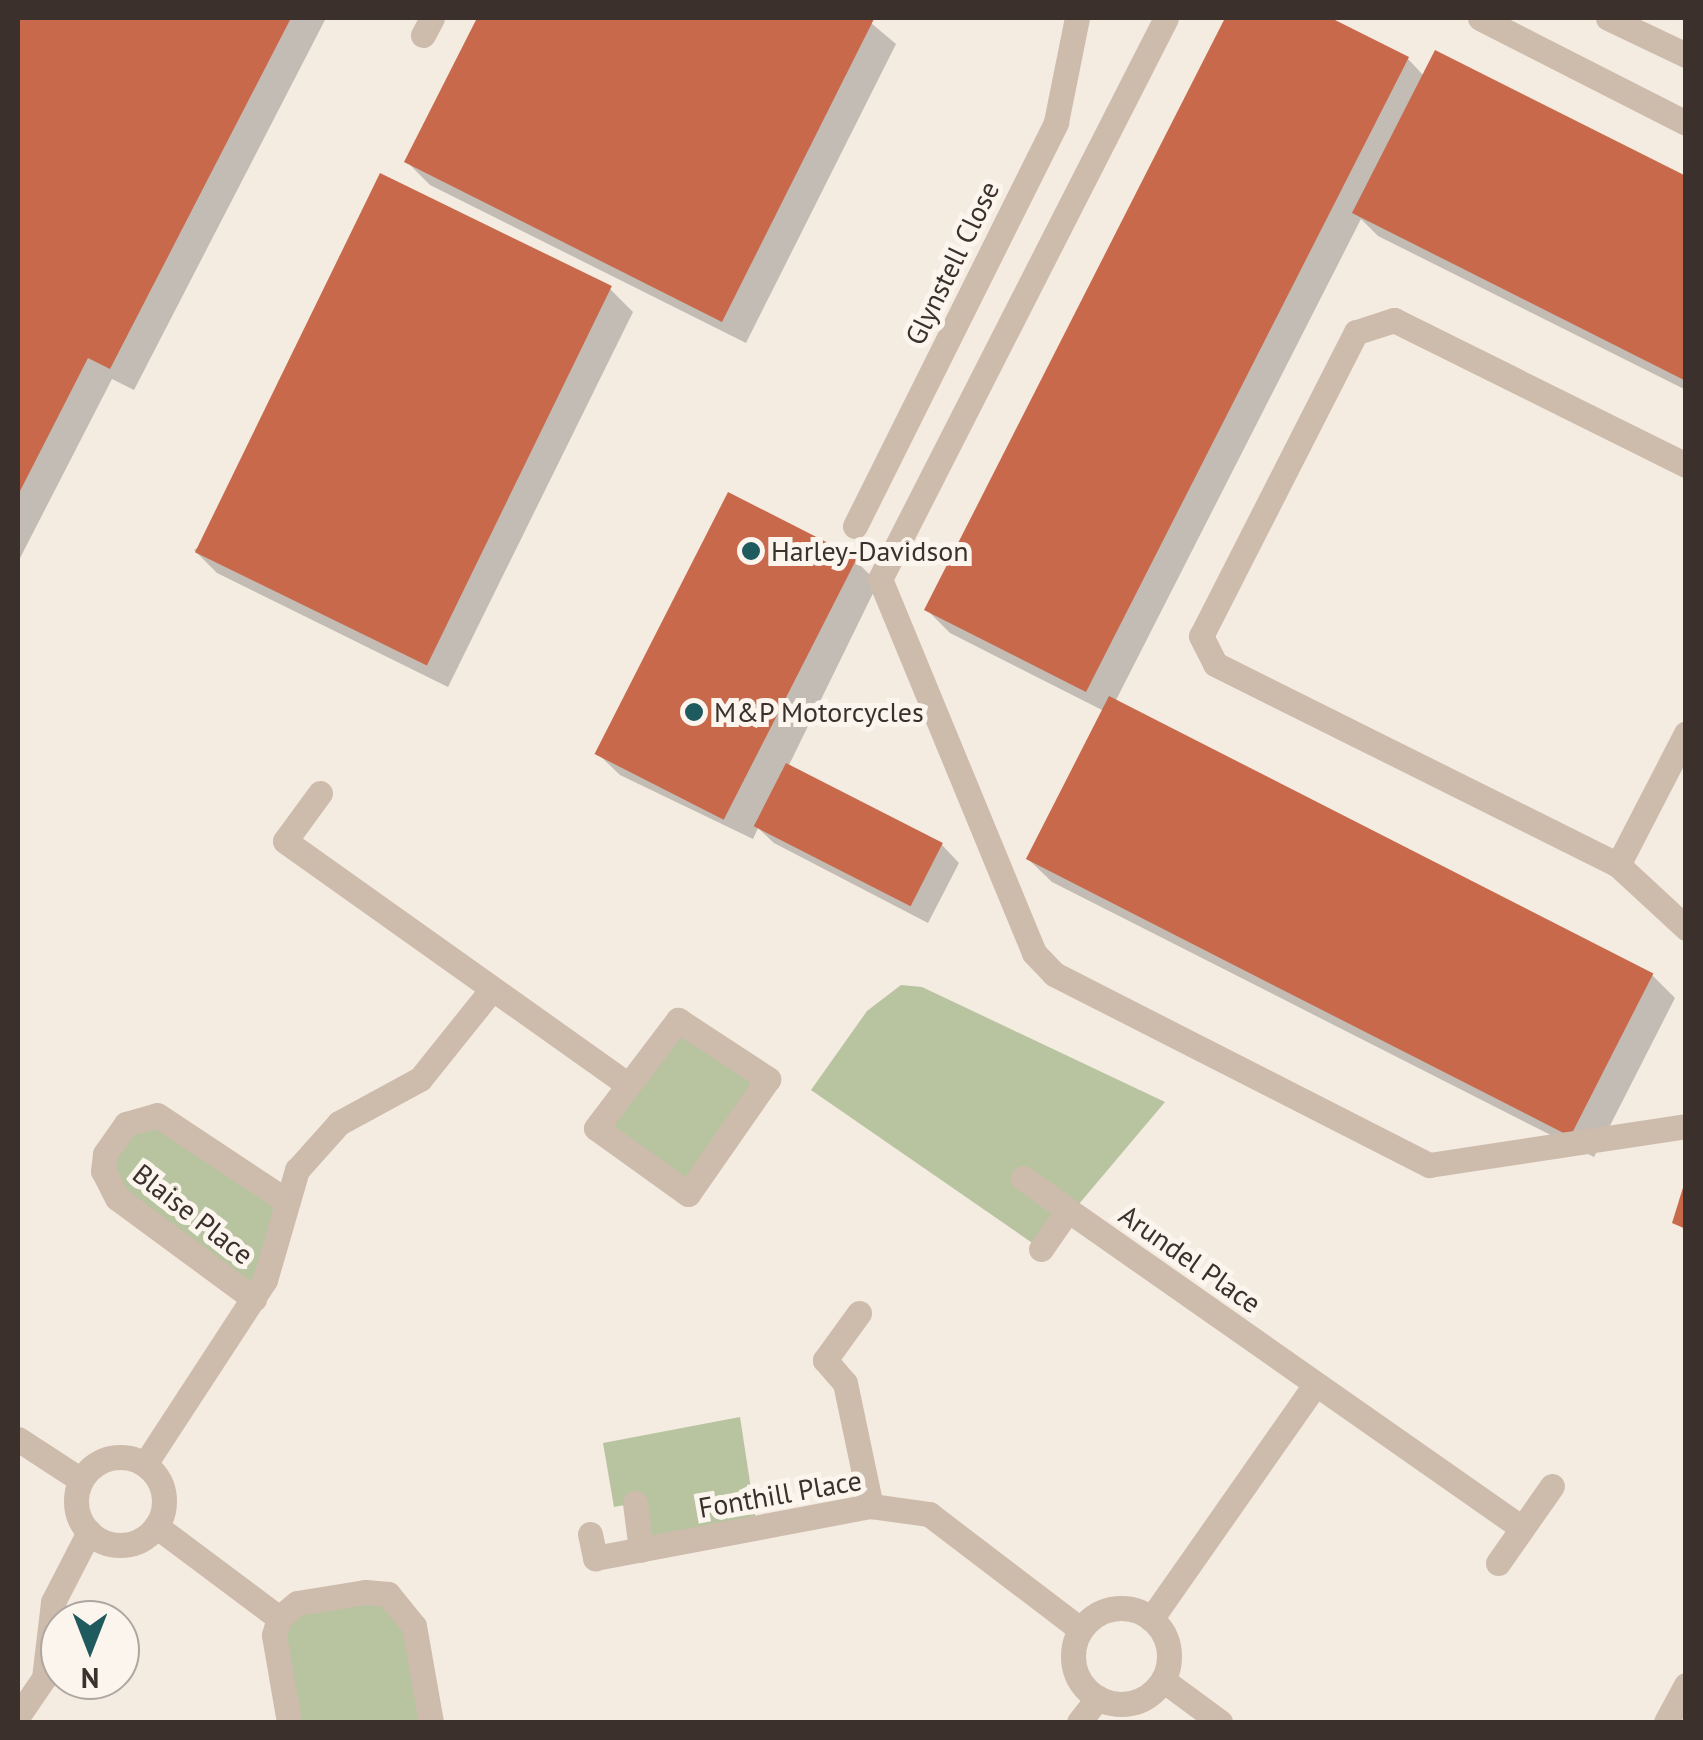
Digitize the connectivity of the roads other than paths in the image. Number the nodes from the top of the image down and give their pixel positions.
1 (1077, 18) edge
2 (1166, 18) edge
3 (1480, 18) edge
4 (1608, 18) edge
5 (1684, 50) edge
6 (1686, 123) edge
7 (1686, 465) edge
8 (855, 526) dead end
9 (1686, 734) edge
10 (320, 793) dead end
11 (1618, 865) junction
12 (1686, 928) edge
13 (492, 989) junction
14 (628, 1084) junction
15 (1686, 1126) edge
16 (1022, 1178) dead end
17 (284, 1199) junction
18 (1068, 1210) junction
19 (1041, 1249) dead end
20 (254, 1298) junction
21 (859, 1313) dead end
22 (1315, 1385) junction
23 (18, 1439) edge
24 (145, 1464) junction
25 (81, 1480) junction
26 (1552, 1486) dead end
27 (635, 1502) dead end
28 (871, 1506) junction
29 (156, 1526) junction
30 (1522, 1528) junction
31 (88, 1532) junction
32 (590, 1534) dead end
33 (641, 1550) junction
34 (1498, 1563) dead end
35 (279, 1618) junction
36 (1151, 1619) junction
37 (1081, 1630) junction
38 (1163, 1680) junction
39 (1686, 1686) edge
40 (1098, 1698) junction
41 (18, 1716) edge
42 (290, 1722) edge
43 (431, 1722) edge
44 (1079, 1722) edge
45 (1220, 1722) edge
46 (1666, 1722) edge

1 - 8 street, Glynstell Close
2 - 15 street
3 - 6 street
4 - 5 street
7 - 11 street
9 - 11 street
10 - 13 street
11 - 12 street
13 - 14 street
13 - 17 street, Blaise Place
14 - 14 street
16 - 18 street, Arundel Place
17 - 20 street, Blaise Place
17 - 20 street, Blaise Place
18 - 19 street
18 - 22 street, Arundel Place
20 - 24 street, Blaise Place
21 - 28 street
22 - 30 street, Arundel Place
22 - 36 street
23 - 25 street
24 - 25 street
24 - 29 street
25 - 31 street
26 - 30 street
27 - 33 street
28 - 33 street, Fonthill Place
28 - 37 street, Fonthill Place
29 - 31 street
29 - 35 street
30 - 34 street
31 - 41 street
32 - 33 street, Fonthill Place
35 - 42 street
35 - 43 street
36 - 37 street
36 - 38 street
37 - 40 street
38 - 40 street
38 - 45 street
39 - 46 street
40 - 44 street

